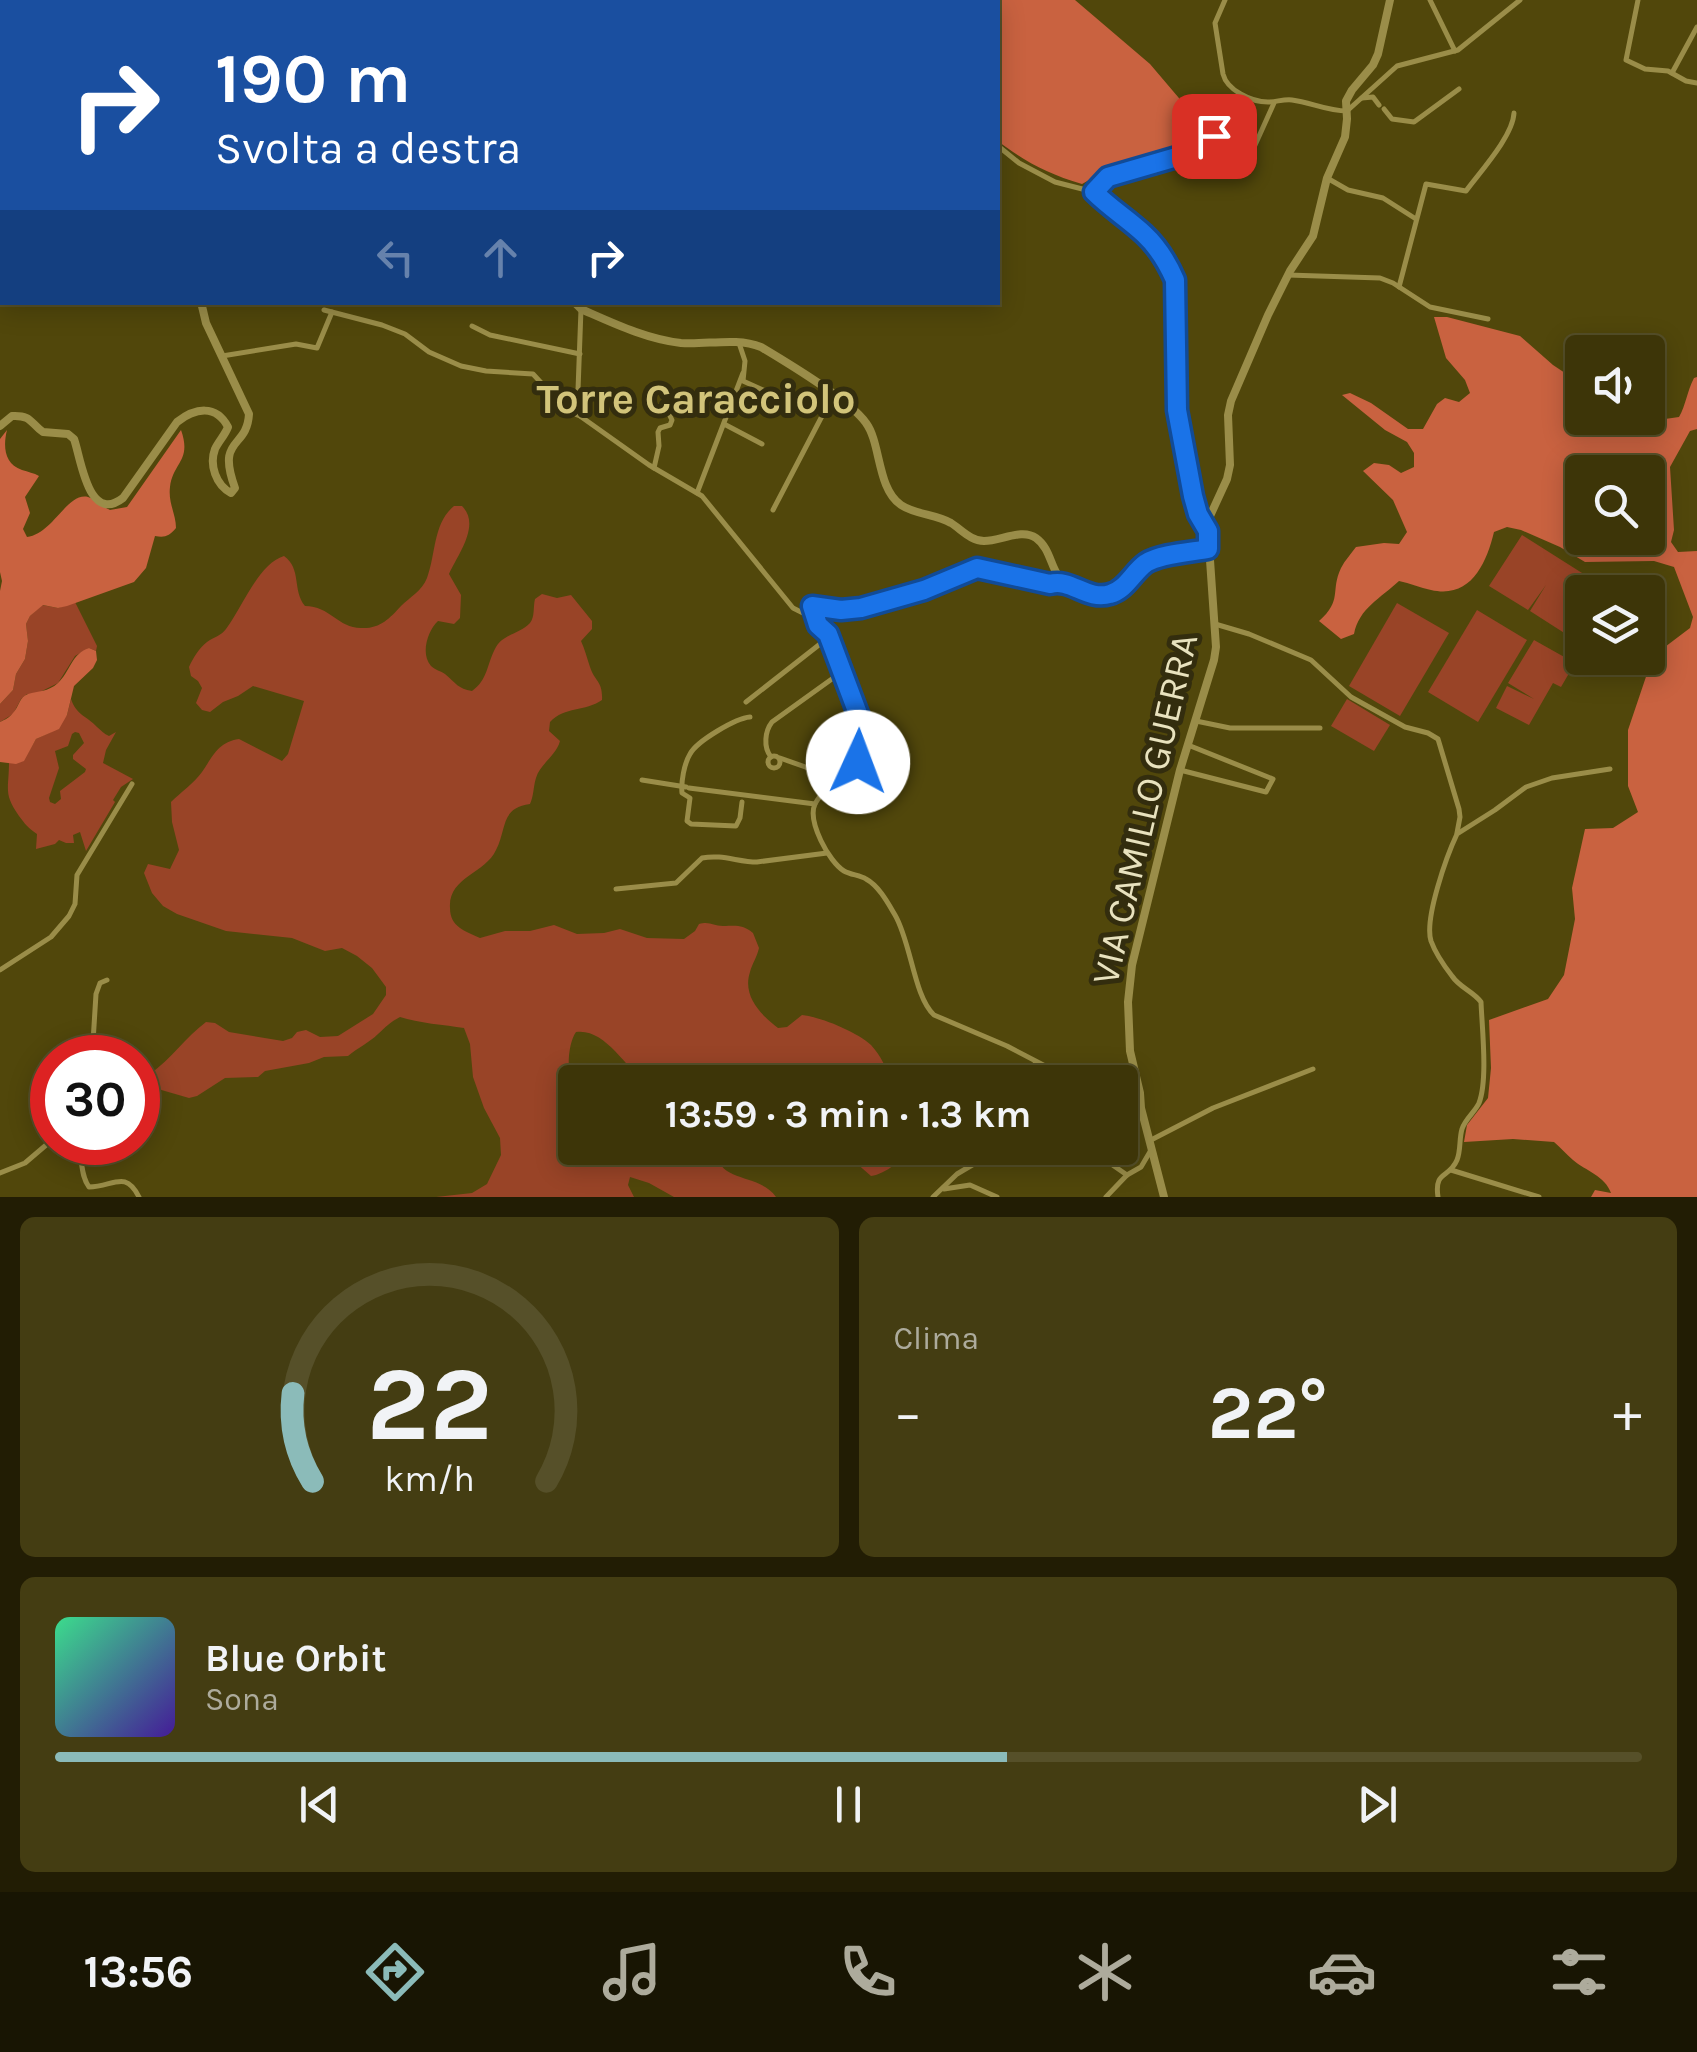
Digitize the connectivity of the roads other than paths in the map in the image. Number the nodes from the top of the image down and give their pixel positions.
1 (1225, 0) edge
2 (1390, 0) edge
3 (1430, 0) edge
4 (1520, 0) edge
5 (1638, 0) edge
6 (1697, 27) edge
7 (1455, 51) junction
8 (1672, 73) junction
9 (1697, 83) edge
10 (1459, 89) dead end
11 (1359, 99) junction
12 (1274, 102) junction
13 (1347, 111) junction
14 (1514, 114) dead end
15 (1000, 148) edge
16 (1327, 178) junction
17 (1094, 192) junction
18 (1416, 219) junction
19 (1288, 275) junction
20 (1399, 287) junction
21 (202, 305) edge
22 (578, 306) edge
23 (324, 310) dead end
24 (332, 312) junction
25 (1488, 318) dead end
26 (472, 326) dead end
27 (739, 343) junction
28 (580, 354) junction
29 (222, 356) junction
30 (743, 373) junction
31 (833, 395) junction
32 (783, 399) dead end
33 (667, 410) dead end
34 (580, 416) junction
35 (724, 424) junction
36 (0, 426) edge
37 (762, 444) dead end
38 (654, 468) junction
39 (697, 492) junction
40 (773, 510) dead end
41 (1208, 531) junction
42 (1208, 549) junction
43 (1061, 581) junction
44 (1215, 624) junction
45 (818, 625) junction
46 (829, 636) junction
47 (842, 671) junction
48 (746, 702) dead end
49 (750, 717) dead end
50 (1196, 721) junction
51 (1320, 728) dead end
52 (1188, 745) junction
53 (866, 750) junction
54 (770, 757) junction
55 (780, 758) junction
56 (1610, 769) dead end
57 (1180, 770) junction
58 (642, 780) dead end
59 (132, 784) dead end
60 (685, 787) junction
61 (742, 802) dead end
62 (815, 804) junction
63 (1457, 834) junction
64 (827, 853) junction
65 (616, 889) dead end
66 (0, 970) edge
67 (107, 980) dead end
68 (93, 1035) edge
69 (1036, 1062) junction
70 (1034, 1065) edge
71 (1042, 1065) edge
72 (1313, 1069) dead end
73 (1138, 1107) edge
74 (1141, 1108) junction
75 (1150, 1145) junction
76 (30, 1159) edge
77 (82, 1165) edge
78 (972, 1165) edge
79 (1113, 1165) edge
80 (1451, 1170) junction
81 (0, 1172) edge
82 (1128, 1175) junction
83 (939, 1191) junction
84 (139, 1197) edge
85 (933, 1197) edge
86 (997, 1197) edge
87 (1106, 1197) edge
88 (1164, 1197) edge
89 (1438, 1197) edge
90 (1539, 1197) edge

1 - 12 street
2 - 13 street, VIA CAMILLO GUERRA
3 - 7 street
4 - 7 street
5 - 8 street
6 - 8 street
7 - 11 street
8 - 9 street
10 - 11 street
11 - 13 street
12 - 13 street
12 - 17 street
13 - 16 street, VIA CAMILLO GUERRA
14 - 18 street
15 - 17 street
16 - 18 street
16 - 19 street, VIA CAMILLO GUERRA
17 - 41 street
18 - 20 street
19 - 20 street
19 - 41 street, VIA CAMILLO GUERRA
20 - 25 street
21 - 29 street
22 - 27 street
22 - 28 street
23 - 24 street
24 - 29 street
24 - 34 street
26 - 28 street
27 - 30 street
27 - 31 street
28 - 34 street
29 - 36 street
30 - 32 street
30 - 35 street
31 - 40 street
31 - 43 street
33 - 38 street
34 - 38 street
35 - 37 street
35 - 39 street
38 - 39 street
39 - 45 street
41 - 42 street, VIA CAMILLO GUERRA
42 - 43 street
42 - 44 street, VIA CAMILLO GUERRA
43 - 45 street
44 - 50 street, VIA CAMILLO GUERRA
44 - 63 street
45 - 46 street
46 - 47 street
46 - 48 street
47 - 53 street
47 - 54 street
49 - 60 street
50 - 51 street
50 - 52 street, VIA CAMILLO GUERRA
52 - 57 street, VIA CAMILLO GUERRA
52 - 57 street
53 - 55 street
53 - 62 street
54 - 55 street
54 - 55 street
56 - 63 street
57 - 74 street, VIA CAMILLO GUERRA
58 - 60 street
59 - 66 street
60 - 61 street
60 - 62 street
62 - 64 street
63 - 80 street
64 - 65 street
64 - 69 street
67 - 68 street
69 - 70 street
69 - 71 street
72 - 75 street
73 - 74 street
74 - 75 street, VIA CAMILLO GUERRA
75 - 82 street
75 - 88 street, VIA CAMILLO GUERRA
76 - 81 street
77 - 84 street
78 - 83 street
79 - 82 street
80 - 89 street
80 - 90 street
82 - 87 street
83 - 85 street
83 - 86 street

